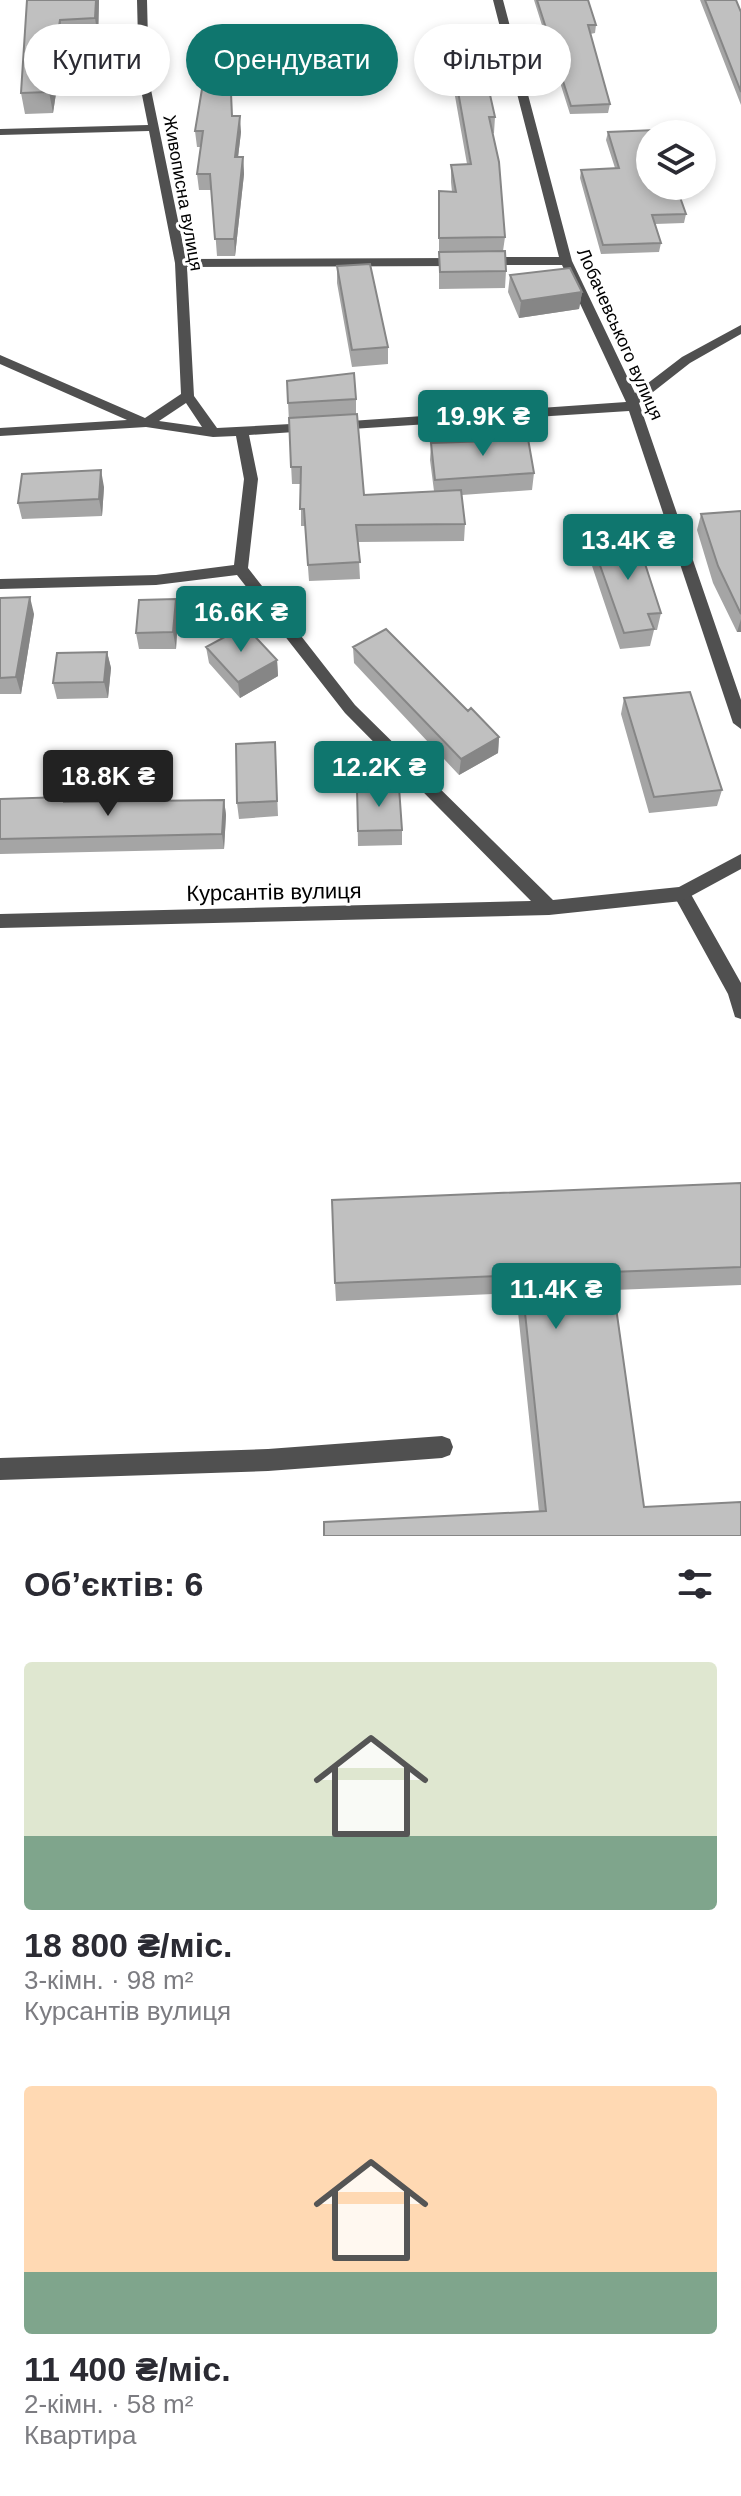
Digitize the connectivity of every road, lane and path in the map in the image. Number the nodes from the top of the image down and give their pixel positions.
1 (142, 0) edge
2 (498, 0) edge
3 (154, 128) junction
4 (0, 132) edge
5 (566, 261) junction
6 (181, 263) junction
7 (741, 329) edge
8 (0, 359) edge
9 (188, 396) junction
10 (633, 404) junction
11 (146, 423) junction
12 (0, 432) edge
13 (242, 432) junction
14 (213, 433) junction
15 (241, 569) junction
16 (0, 584) edge
17 (741, 723) edge
18 (741, 861) edge
19 (682, 894) junction
20 (549, 908) junction
21 (0, 921) edge
22 (741, 1011) edge
23 (442, 1447) dead end
24 (0, 1469) edge

1 - 3 street, Живописна вулиця
2 - 5 street, Лобачевського вулиця
3 - 4 street
3 - 6 street, Живописна вулиця
5 - 6 street
5 - 10 street, Лобачевського вулиця
6 - 9 street, Живописна вулиця
7 - 10 street
8 - 11 street
9 - 11 street
9 - 14 street
10 - 13 street
10 - 17 street, Лобачевського вулиця
11 - 12 street
11 - 14 street
13 - 14 street
13 - 15 street
15 - 16 street
15 - 20 street
18 - 19 street, Курсантів вулиця
19 - 20 street, Курсантів вулиця
19 - 22 street
20 - 21 street, Курсантів вулиця
23 - 24 street

